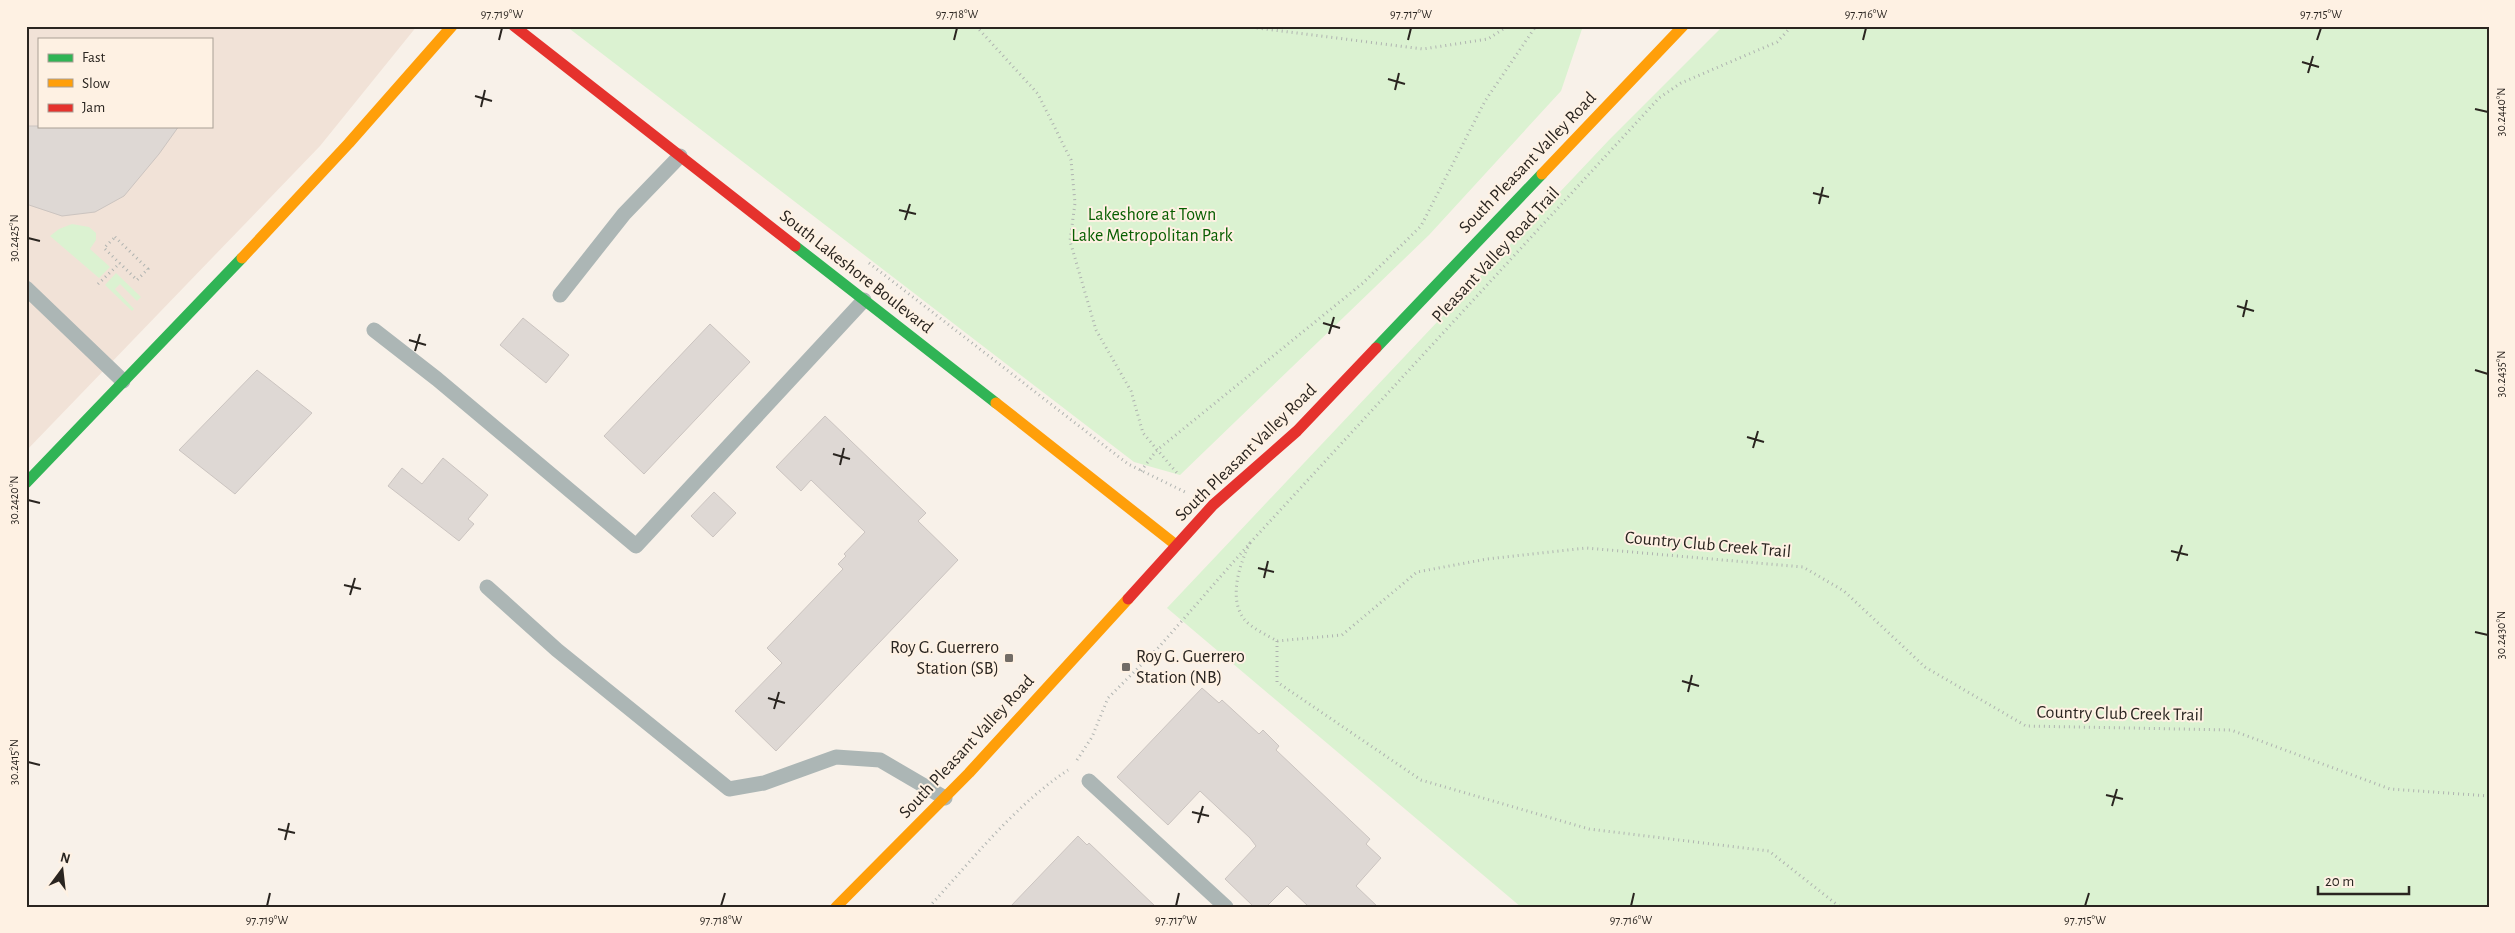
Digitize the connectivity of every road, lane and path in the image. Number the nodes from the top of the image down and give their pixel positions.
1 (452, 26) edge
2 (514, 26) edge
3 (976, 26) edge
4 (1242, 26) edge
5 (1508, 26) edge
6 (1536, 26) edge
7 (1683, 26) edge
8 (1792, 26) edge
9 (680, 156) junction
10 (120, 263) junction
11 (98, 284) dead end
12 (26, 288) edge
13 (560, 295) dead end
14 (864, 300) junction
15 (374, 330) dead end
16 (123, 381) junction
17 (1156, 451) junction
18 (1128, 464) dead end
19 (1141, 471) junction
20 (1177, 473) dead end
21 (26, 483) edge
22 (1212, 505) junction
23 (1250, 542) junction
24 (1176, 545) junction
25 (487, 587) dead end
26 (1277, 641) junction
27 (1089, 781) dead end
28 (2489, 796) edge
29 (945, 798) junction
30 (836, 907) edge
31 (929, 907) edge
32 (1226, 907) edge
33 (1840, 907) edge

1 - 16 main road
2 - 9 main road, South Lakeshore Boulevard
3 - 17 path
4 - 5 path
6 - 17 path
7 - 22 main road, South Pleasant Valley Road
8 - 23 path, Pleasant Valley Road Trail
9 - 13 lane
9 - 14 main road, South Lakeshore Boulevard
10 - 10 path
10 - 11 path
12 - 16 lane
14 - 15 lane
14 - 24 main road, South Lakeshore Boulevard
16 - 21 main road
17 - 19 path
17 - 20 path
18 - 19 path
19 - 22 path
22 - 24 main road, South Pleasant Valley Road
23 - 26 path
23 - 31 path, Pleasant Valley Road Trail
24 - 29 main road, South Pleasant Valley Road
25 - 29 lane
26 - 28 path, Country Club Creek Trail
26 - 33 path
27 - 32 lane
29 - 30 main road, South Pleasant Valley Road

